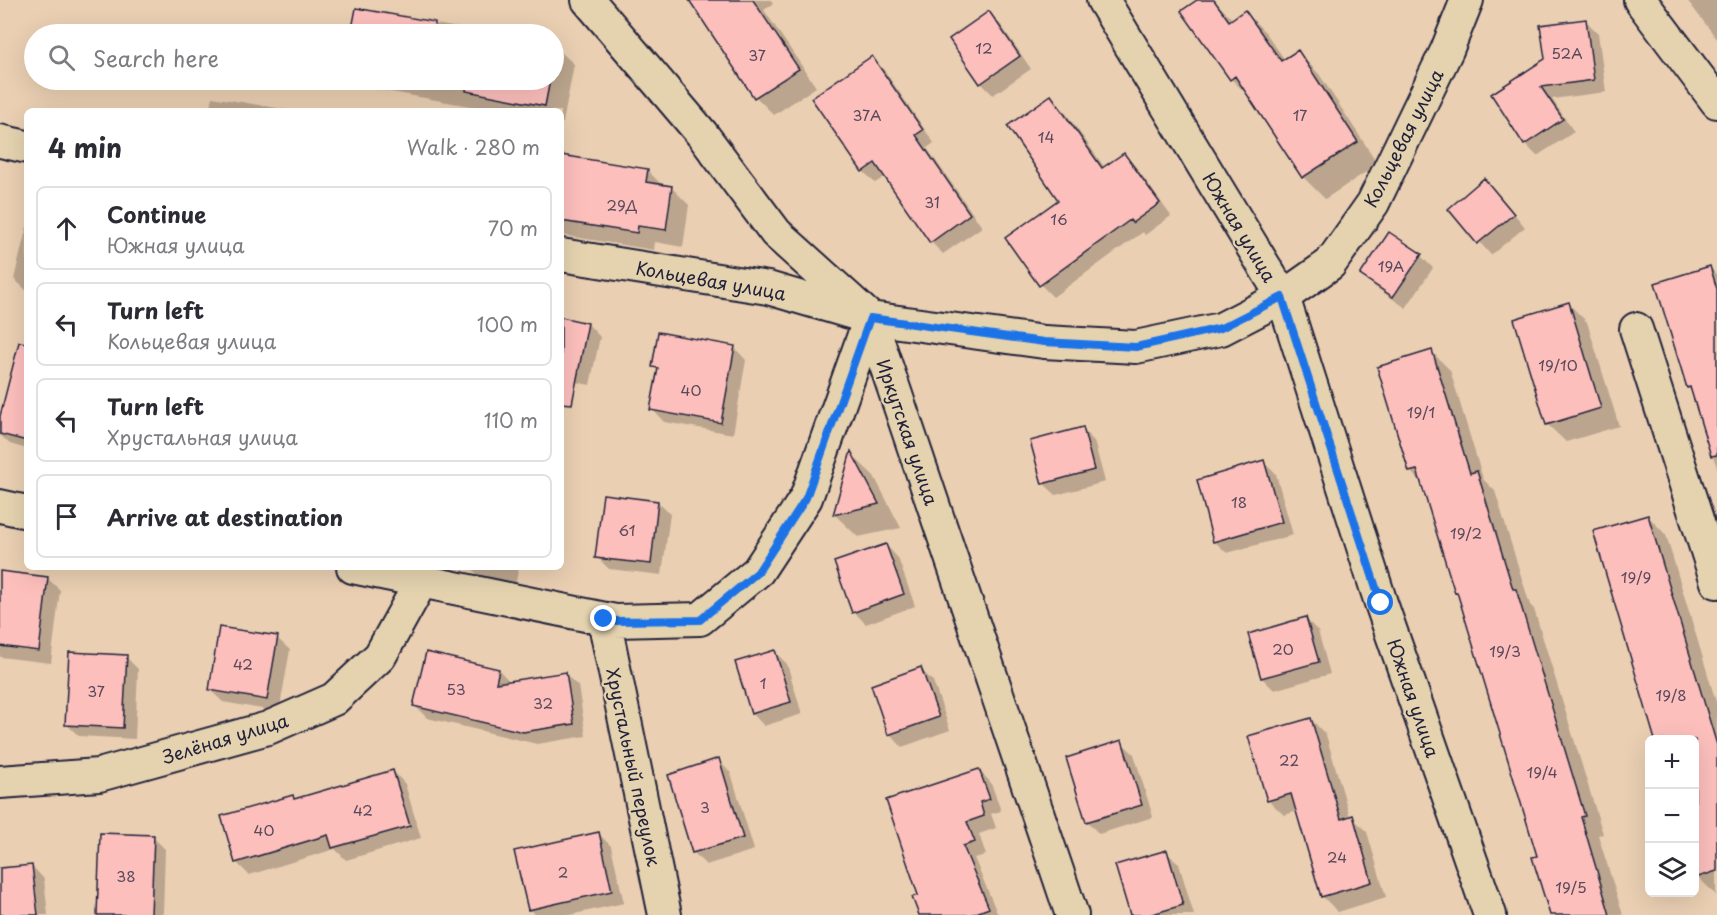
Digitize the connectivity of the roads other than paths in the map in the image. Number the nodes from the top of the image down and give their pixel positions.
1 (588, 0) edge
2 (1102, 0) edge
3 (1467, 0) edge
4 (1640, 0) edge
5 (1717, 102) edge
6 (0, 141) edge
7 (24, 146) edge
8 (564, 255) edge
9 (1282, 297) junction
10 (870, 318) junction
11 (1636, 329) dead end
12 (0, 506) edge
13 (24, 511) edge
14 (369, 570) edge
15 (422, 580) junction
16 (1717, 582) edge
17 (604, 619) junction
18 (0, 782) edge
19 (665, 915) edge
20 (1072, 915) edge
21 (1490, 915) edge

1 - 10 street, Иркутская улица
2 - 9 street, Южная улица
3 - 9 street, Кольцевая улица
4 - 5 street
6 - 7 street
8 - 10 street, Кольцевая улица
9 - 10 street, Кольцевая улица
9 - 21 street, Южная улица
10 - 17 street
10 - 20 street, Иркутская улица
11 - 16 street
12 - 13 street
14 - 15 street
15 - 17 street
15 - 18 street, Зелёная улица
17 - 19 street, Хрустальный переулок

